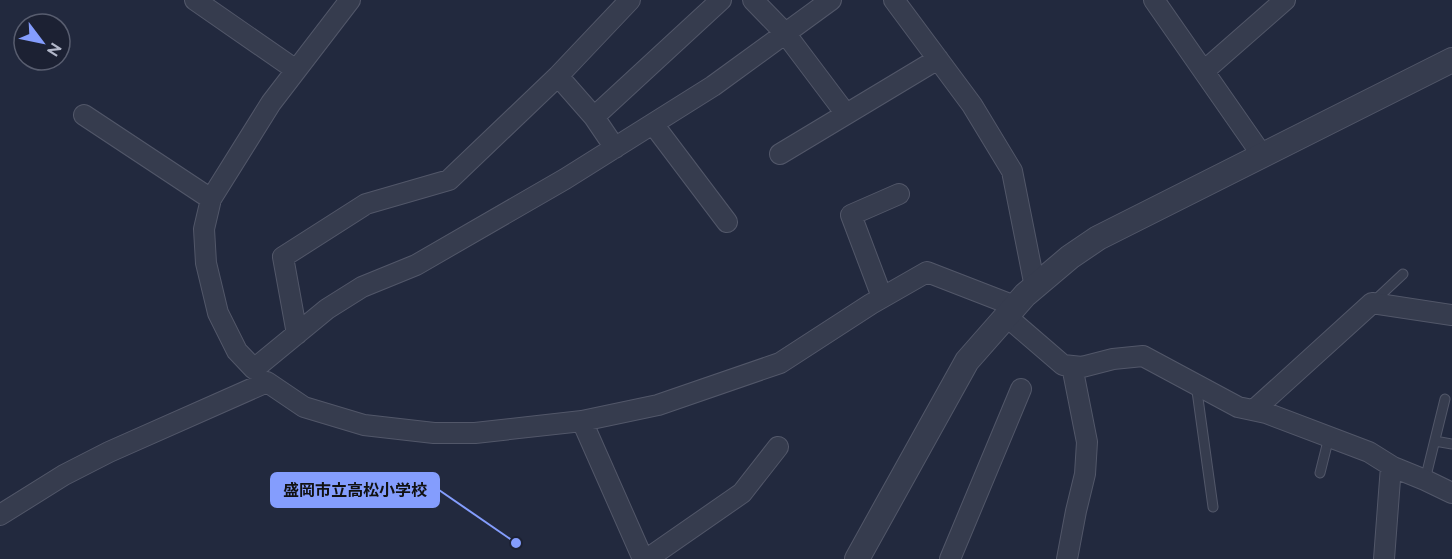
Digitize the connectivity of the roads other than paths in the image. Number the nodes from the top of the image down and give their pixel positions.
1 (195, 0) edge
2 (350, 0) edge
3 (630, 0) edge
4 (721, 0) edge
5 (753, 0) edge
6 (831, 0) edge
7 (894, 0) edge
8 (1154, 0) edge
9 (1285, 0) edge
10 (785, 33) junction
11 (938, 59) junction
12 (1452, 60) edge
13 (296, 70) junction
14 (1204, 71) junction
15 (558, 76) junction
16 (84, 114) dead end
17 (846, 114) junction
18 (594, 117) junction
19 (653, 124) junction
20 (615, 148) junction
21 (780, 154) dead end
22 (1262, 155) junction
23 (899, 194) dead end
24 (211, 199) junction
25 (727, 222) dead end
26 (1403, 274) dead end
27 (1035, 287) junction
28 (882, 297) junction
29 (1372, 303) junction
30 (1006, 309) junction
31 (1452, 315) edge
32 (297, 334) junction
33 (1072, 366) junction
34 (1196, 384) junction
35 (1021, 389) dead end
36 (1445, 399) dead end
37 (1254, 410) junction
38 (582, 421) junction
39 (1329, 437) junction
40 (1435, 441) junction
41 (1452, 444) edge
42 (778, 447) dead end
43 (1391, 466) junction
44 (1320, 473) dead end
45 (1425, 480) junction
46 (1452, 493) edge
47 (1213, 507) dead end
48 (0, 515) edge
49 (645, 559) edge
50 (857, 559) edge
51 (950, 559) edge
52 (1067, 559) edge
53 (1384, 559) edge

1 - 13 street
2 - 13 street
3 - 15 street
4 - 18 street
5 - 10 street
6 - 10 street
7 - 11 street
8 - 14 street
9 - 14 street
10 - 17 street
10 - 19 street
11 - 17 street
11 - 27 street
12 - 22 street
13 - 24 street
14 - 22 street
15 - 18 street
15 - 32 street
16 - 24 street
17 - 21 street
18 - 20 street
19 - 20 street
19 - 25 street
20 - 32 street
22 - 27 street
23 - 28 street
24 - 32 street
26 - 29 lane
27 - 30 street
28 - 30 street
28 - 38 street
29 - 31 street
29 - 37 street
30 - 33 street
30 - 50 street
33 - 34 street
33 - 52 street
34 - 37 street
34 - 47 lane
35 - 51 street
36 - 40 lane
37 - 39 street
38 - 48 street
38 - 49 street
39 - 43 street
39 - 44 lane
40 - 41 lane
40 - 45 lane
42 - 49 street
43 - 45 street
43 - 53 street
45 - 46 street

